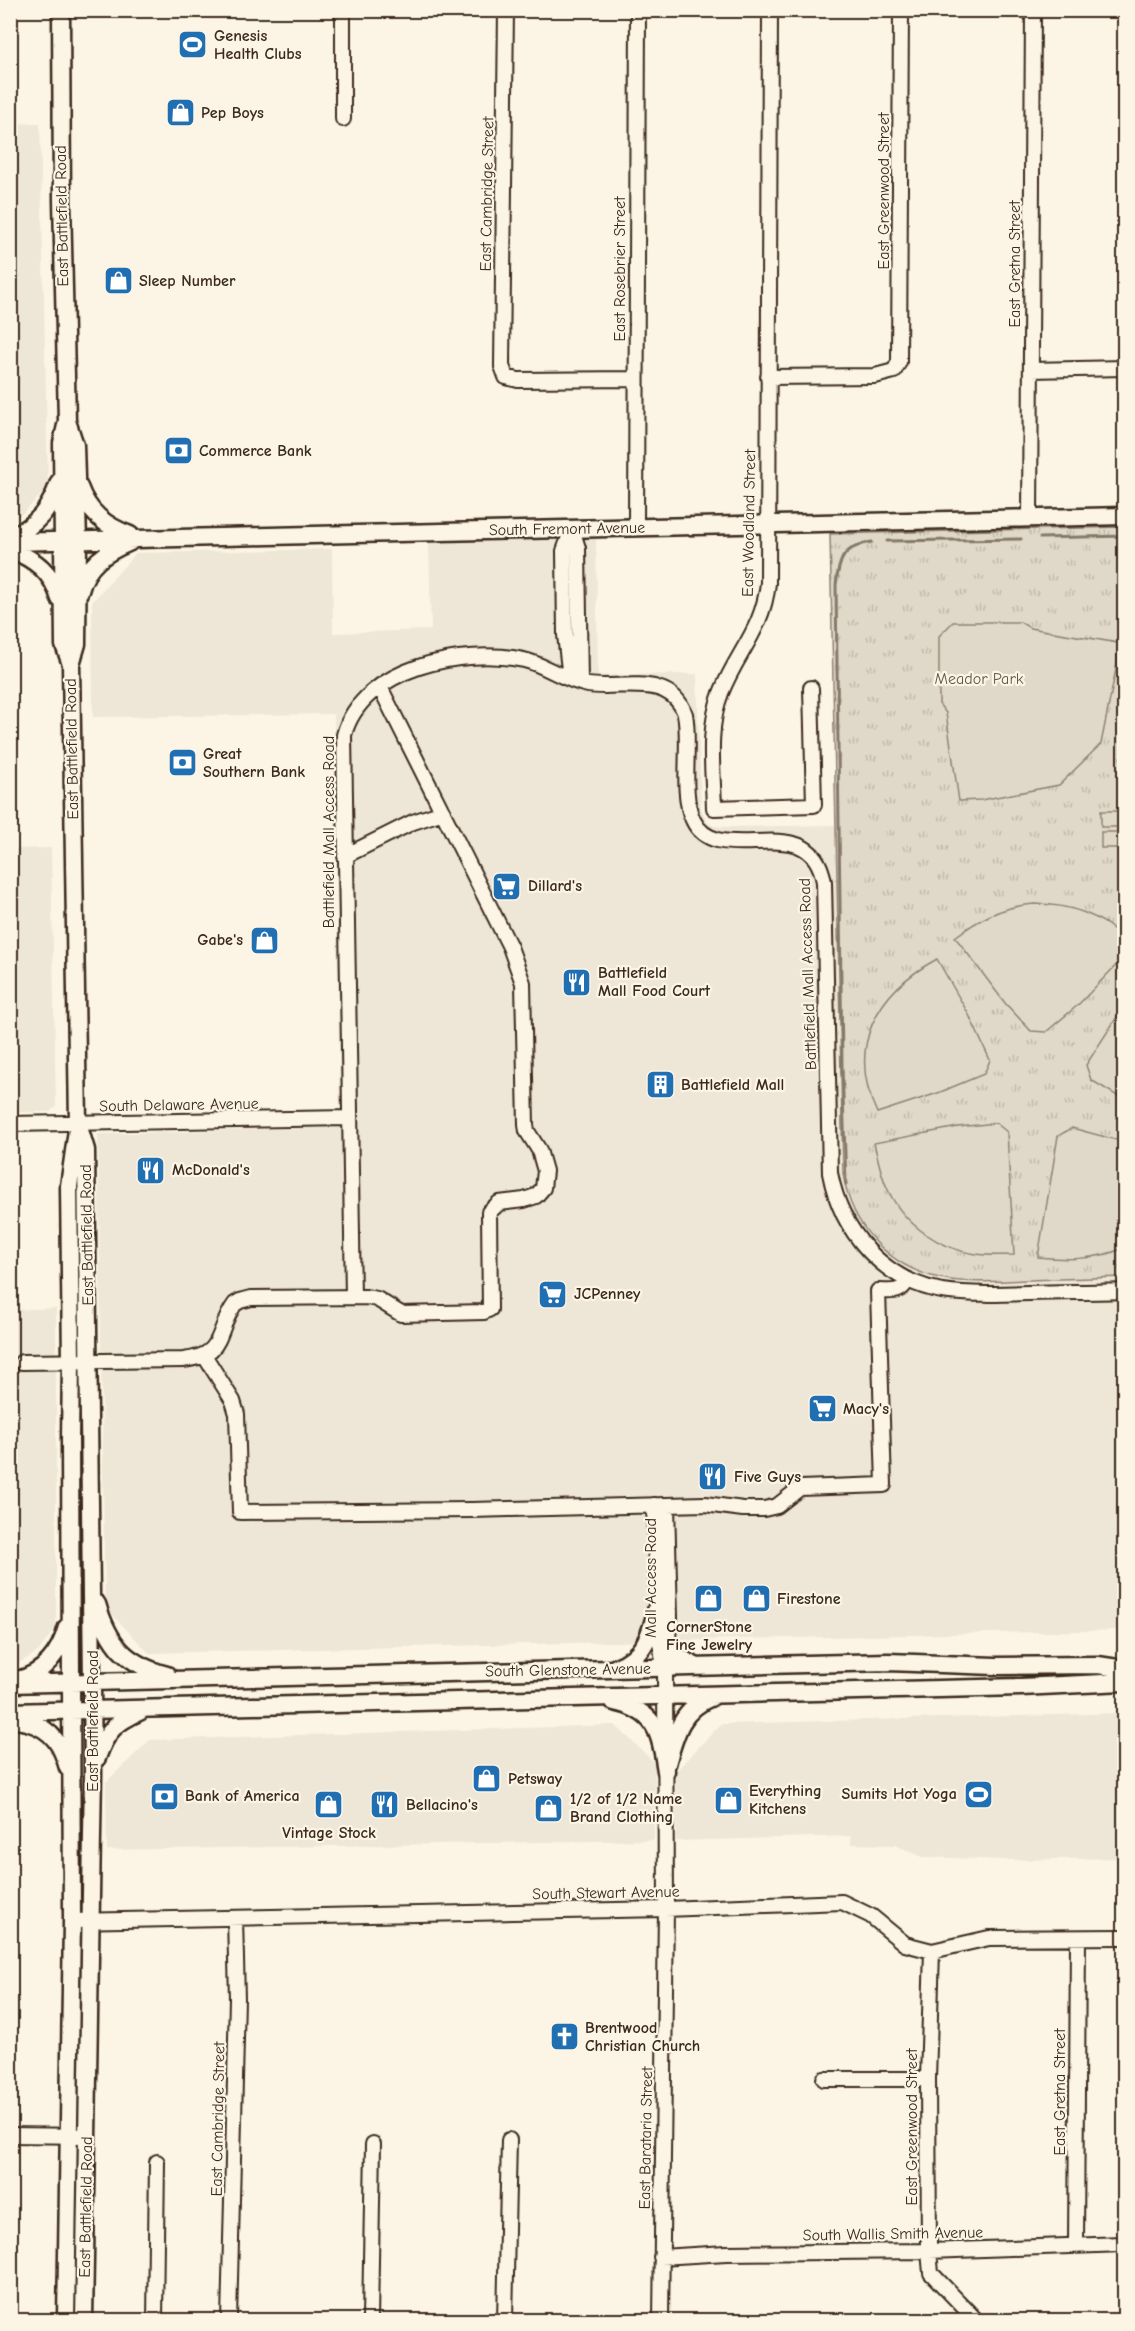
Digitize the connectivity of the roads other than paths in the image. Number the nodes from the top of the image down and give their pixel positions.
1 (60, 10) edge
2 (343, 10) edge
3 (506, 10) edge
4 (638, 10) edge
5 (770, 10) edge
6 (902, 10) edge
7 (1033, 10) edge
8 (343, 119) dead end
9 (1125, 368) edge
10 (1031, 369) junction
11 (768, 377) junction
12 (635, 379) junction
13 (69, 476) junction
14 (1125, 516) edge
15 (1030, 518) junction
16 (767, 523) junction
17 (636, 527) junction
18 (572, 529) junction
19 (10, 537) edge
20 (139, 539) junction
21 (70, 540) junction
22 (10, 542) edge
23 (10, 549) edge
24 (71, 608) junction
25 (565, 635) junction
26 (541, 664) junction
27 (575, 680) junction
28 (380, 687) junction
29 (811, 688) dead end
30 (443, 812) junction
31 (345, 856) junction
32 (348, 1118) junction
33 (78, 1123) junction
34 (10, 1124) edge
35 (908, 1280) junction
36 (1125, 1291) edge
37 (352, 1297) junction
38 (203, 1356) junction
39 (22, 1362) dead end
40 (71, 1362) junction
41 (89, 1362) junction
42 (661, 1505) junction
43 (92, 1584) junction
44 (657, 1607) junction
45 (71, 1612) junction
46 (669, 1645) junction
47 (696, 1667) junction
48 (665, 1668) junction
49 (609, 1669) junction
50 (1125, 1670) edge
51 (182, 1679) junction
52 (93, 1681) junction
53 (71, 1682) junction
54 (1125, 1682) edge
55 (10, 1683) edge
56 (719, 1695) junction
57 (666, 1696) junction
58 (583, 1698) junction
59 (147, 1709) junction
60 (72, 1710) junction
61 (93, 1710) junction
62 (10, 1712) edge
63 (10, 1718) edge
64 (666, 1771) junction
65 (93, 1773) junction
66 (72, 1779) junction
67 (666, 1909) junction
68 (235, 1918) junction
69 (91, 1920) junction
70 (72, 1921) junction
71 (1125, 1937) edge
72 (1078, 1939) junction
73 (932, 1951) junction
74 (824, 2079) dead end
75 (928, 2079) junction
76 (10, 2135) edge
77 (70, 2136) junction
78 (88, 2136) junction
79 (509, 2140) dead end
80 (373, 2144) dead end
81 (157, 2162) dead end
82 (1125, 2244) edge
83 (1076, 2245) junction
84 (929, 2251) junction
85 (661, 2257) junction
86 (66, 2320) edge
87 (84, 2320) edge
88 (154, 2320) edge
89 (230, 2320) edge
90 (370, 2320) edge
91 (505, 2320) edge
92 (661, 2320) edge
93 (976, 2320) edge

1 - 13 main road, East Battlefield Road
2 - 8 street
3 - 12 street, East Cambridge Street
4 - 12 street, East Rosebrier Street
5 - 11 street, East Woodland Street
6 - 11 street, East Greenwood Street
7 - 10 street, East Gretna Street
9 - 10 street
10 - 15 street, East Gretna Street
11 - 16 street, East Woodland Street
12 - 17 street, East Rosebrier Street
13 - 19 main road
13 - 20 main road
13 - 21 main road, East Battlefield Road
14 - 15 main road, South Fremont Avenue
15 - 16 main road, South Fremont Avenue
16 - 17 main road, South Fremont Avenue
16 - 29 street, East Woodland Street
17 - 18 main road, South Fremont Avenue
18 - 20 main road, South Fremont Avenue
18 - 25 street
18 - 27 street
20 - 21 main road, South Fremont Avenue
20 - 24 main road
21 - 22 main road, South Fremont Avenue
21 - 24 main road, East Battlefield Road
23 - 24 main road
24 - 33 main road, East Battlefield Road
25 - 26 street
25 - 27 street
26 - 27 street, Battlefield Mall Access Road
26 - 28 street, Battlefield Mall Access Road
27 - 35 street, Battlefield Mall Access Road
28 - 30 street
28 - 31 street, Battlefield Mall Access Road
30 - 31 street
30 - 37 street
31 - 32 street, Battlefield Mall Access Road
32 - 33 street, South Delaware Avenue
32 - 37 street, Battlefield Mall Access Road
33 - 34 street, South Delaware Avenue
33 - 40 main road, East Battlefield Road
33 - 41 main road, East Battlefield Road
35 - 36 street, Battlefield Mall Access Road
35 - 42 street
37 - 38 street
38 - 41 street
38 - 42 street
39 - 40 street
40 - 41 street
40 - 45 main road, East Battlefield Road
41 - 43 main road, East Battlefield Road
42 - 44 street, Mall Access Road
42 - 46 street, Mall Access Road
43 - 51 main road
43 - 52 main road, East Battlefield Road
44 - 48 street, Mall Access Road
44 - 49 main road
45 - 53 main road, East Battlefield Road
45 - 55 main road
46 - 47 main road
46 - 48 street, Mall Access Road
47 - 48 main road, South Glenstone Avenue
47 - 50 main road, South Glenstone Avenue
48 - 49 main road, South Glenstone Avenue
48 - 57 street, East Barataria Street
49 - 51 main road, South Glenstone Avenue
51 - 52 main road, South Glenstone Avenue
52 - 53 main road, South Glenstone Avenue
52 - 61 main road, East Battlefield Road
53 - 55 main road, South Glenstone Avenue
53 - 60 main road, East Battlefield Road
54 - 56 main road, South Glenstone Avenue
56 - 57 main road, South Glenstone Avenue
56 - 64 main road
57 - 58 main road, South Glenstone Avenue
57 - 64 street, East Barataria Street
58 - 59 main road, South Glenstone Avenue
58 - 64 main road
59 - 61 main road, South Glenstone Avenue
59 - 65 main road
60 - 61 main road, South Glenstone Avenue
60 - 62 main road, South Glenstone Avenue
60 - 66 main road, East Battlefield Road
61 - 65 main road, East Battlefield Road
63 - 66 main road
64 - 67 street, East Barataria Street
65 - 69 main road, East Battlefield Road
66 - 70 main road, East Battlefield Road
67 - 68 street, South Stewart Avenue
67 - 73 street, South Stewart Avenue
67 - 85 street, East Barataria Street
68 - 69 street, South Stewart Avenue
68 - 89 street, East Cambridge Street
69 - 70 street, South Stewart Avenue
69 - 78 main road, East Battlefield Road
70 - 77 main road, East Battlefield Road
71 - 72 street, South Stewart Avenue
72 - 73 street, South Stewart Avenue
72 - 83 street, East Gretna Street
73 - 75 street, East Greenwood Street
74 - 75 street
75 - 84 street, East Greenwood Street
76 - 77 street
77 - 78 street
77 - 86 main road, East Battlefield Road
78 - 87 main road, East Battlefield Road
79 - 91 street
80 - 90 street
81 - 88 street
82 - 83 street, South Wallis Smith Avenue
83 - 84 street, South Wallis Smith Avenue
84 - 85 street, South Wallis Smith Avenue
84 - 93 street, East Greenwood Street
85 - 92 street, East Barataria Street

